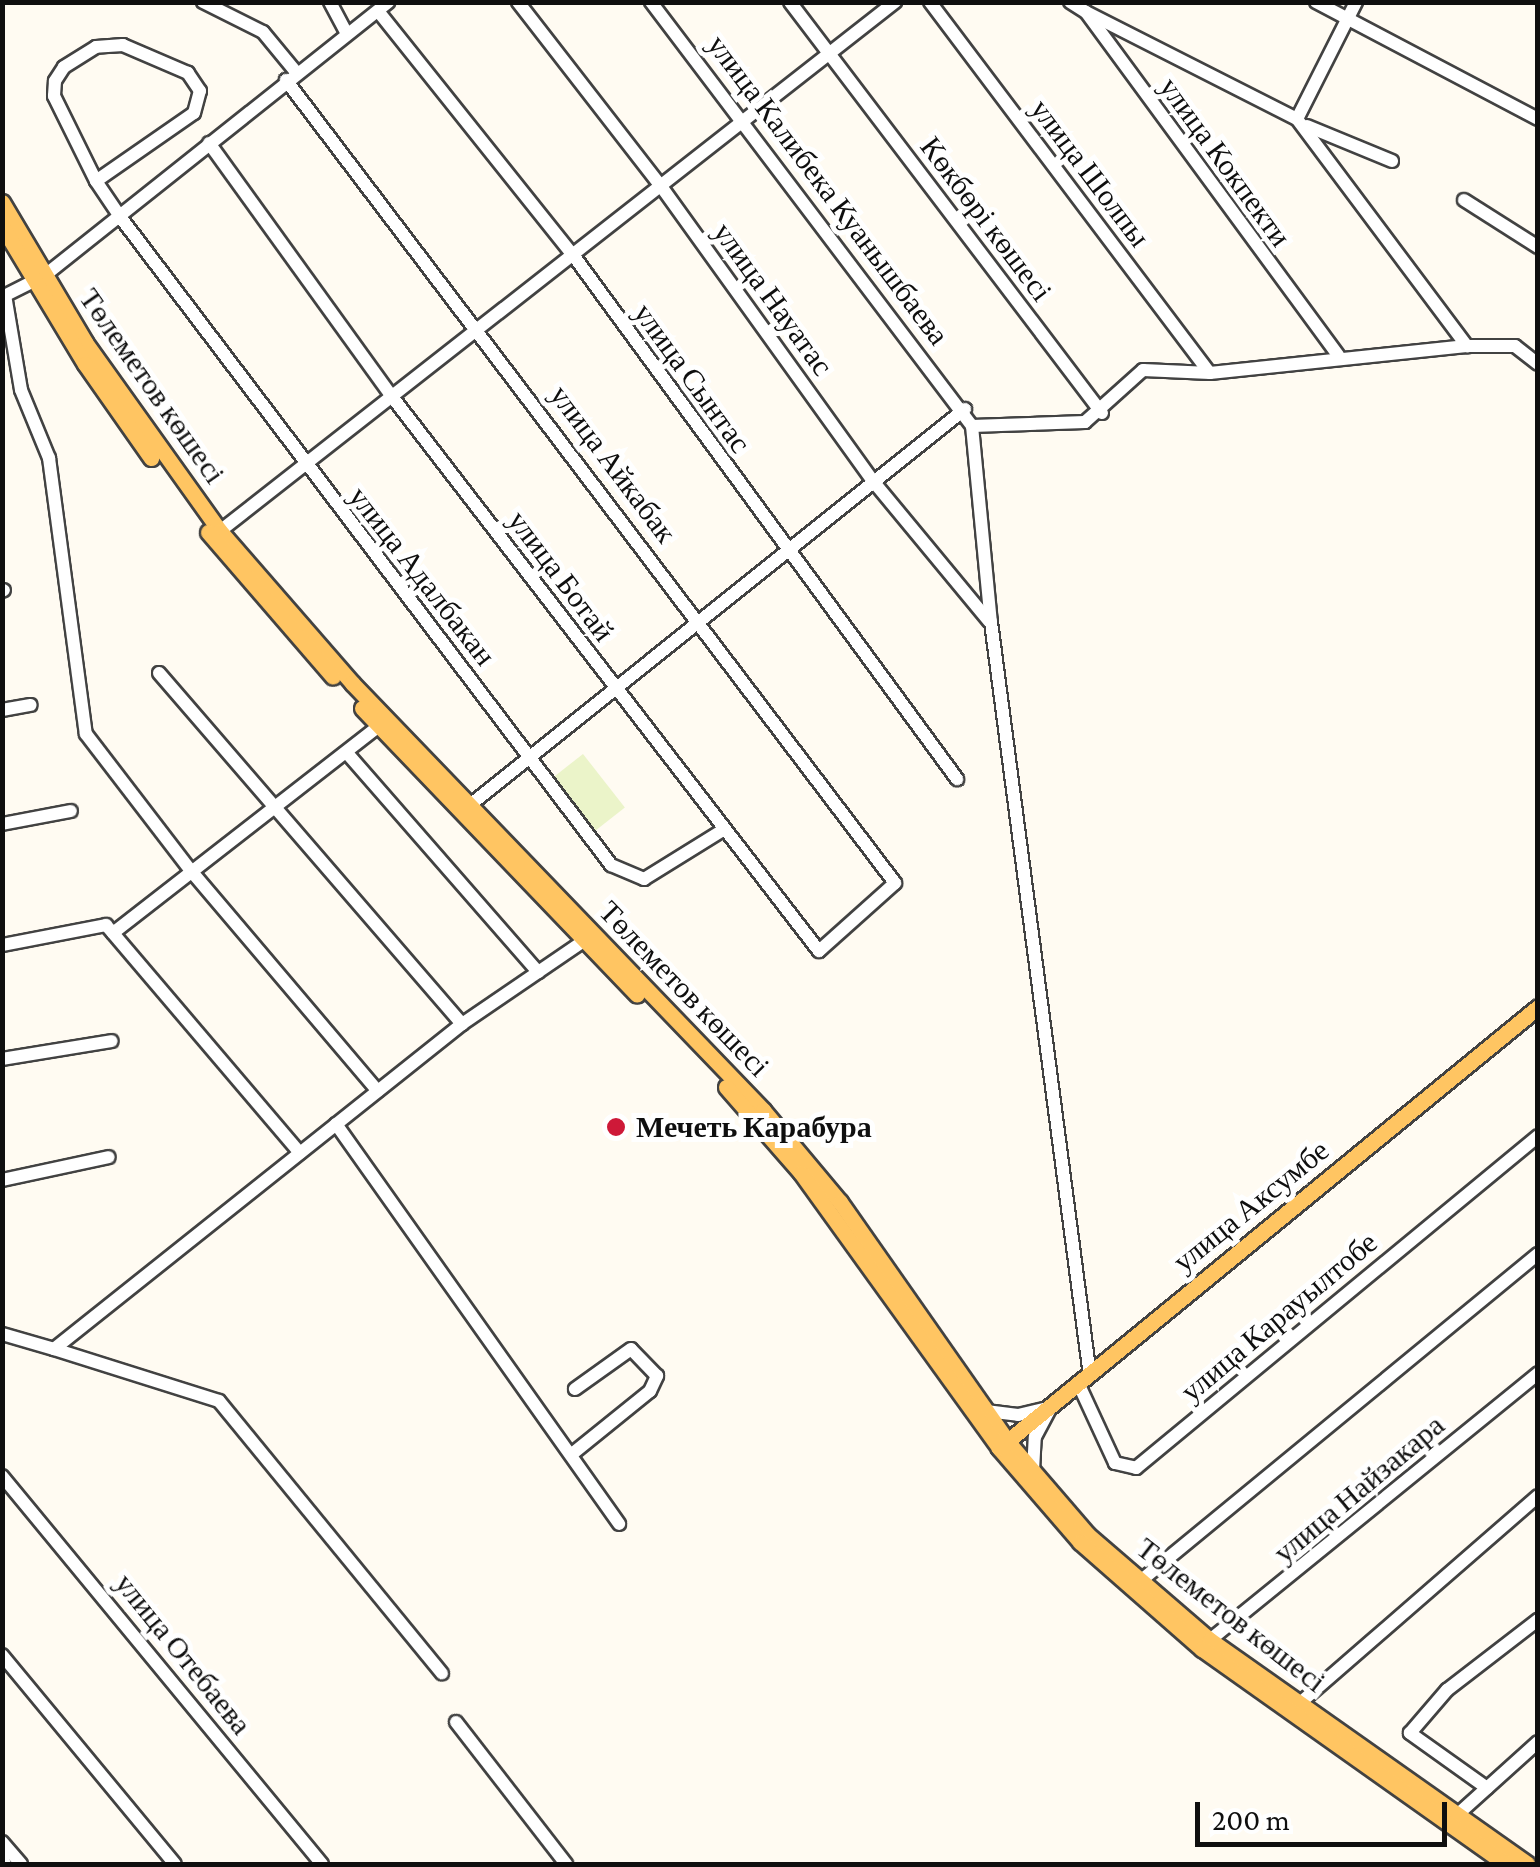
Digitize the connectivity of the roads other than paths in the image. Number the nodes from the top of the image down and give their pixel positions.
1 (203, 2) edge
2 (330, 2) edge
3 (518, 2) edge
4 (652, 2) edge
5 (790, 2) edge
6 (894, 2) edge
7 (930, 2) edge
8 (1070, 2) edge
9 (1316, 2) edge
10 (1356, 2) edge
11 (383, 7) edge
12 (1086, 12) junction
13 (1348, 19) junction
14 (348, 34) junction
15 (831, 55) junction
16 (291, 76) junction
17 (745, 119) junction
18 (1538, 120) edge
19 (1301, 122) junction
20 (209, 143) junction
21 (1392, 162) dead end
22 (96, 182) junction
23 (663, 189) junction
24 (1464, 200) dead end
25 (2, 202) edge
26 (118, 214) junction
27 (2, 226) edge
28 (1538, 248) edge
29 (576, 258) junction
30 (39, 278) junction
31 (4, 296) edge
32 (478, 326) junction
33 (1468, 346) junction
34 (1338, 355) junction
35 (1538, 364) edge
36 (1210, 373) junction
37 (390, 394) junction
38 (965, 409) junction
39 (1102, 413) junction
40 (972, 426) junction
41 (303, 461) junction
42 (874, 482) junction
43 (220, 531) junction
44 (784, 550) junction
45 (698, 619) junction
46 (990, 622) junction
47 (160, 674) dead end
48 (616, 690) junction
49 (31, 705) dead end
50 (2, 710) edge
51 (379, 726) junction
52 (347, 752) junction
53 (529, 756) junction
54 (417, 758) junction
55 (958, 779) dead end
56 (470, 805) junction
57 (276, 807) junction
58 (70, 811) dead end
59 (2, 824) edge
60 (723, 830) junction
61 (192, 872) junction
62 (894, 883) joint
63 (114, 933) junction
64 (585, 940) junction
65 (2, 945) edge
66 (538, 972) junction
67 (1538, 1006) edge
68 (462, 1024) junction
69 (112, 1041) dead end
70 (2, 1060) edge
71 (378, 1090) junction
72 (336, 1124) junction
73 (1538, 1136) edge
74 (300, 1153) junction
75 (109, 1156) dead end
76 (2, 1180) edge
77 (1538, 1254) edge
78 (2, 1334) edge
79 (54, 1349) junction
80 (1538, 1373) edge
81 (1084, 1380) junction
82 (575, 1389) dead end
83 (1051, 1407) junction
84 (986, 1411) junction
85 (1004, 1445) junction
86 (572, 1454) junction
87 (1033, 1472) junction
88 (2, 1476) edge
89 (1538, 1496) edge
90 (619, 1524) dead end
91 (1138, 1583) junction
92 (1538, 1620) edge
93 (1210, 1640) junction
94 (2, 1655) edge
95 (442, 1673) dead end
96 (1300, 1704) junction
97 (456, 1722) dead end
98 (1538, 1742) edge
99 (1486, 1788) junction
100 (1457, 1815) junction
101 (2, 1842) edge
102 (1538, 1856) edge
103 (2, 1857) edge
104 (5, 1864) edge
105 (21, 1864) edge
106 (175, 1864) edge
107 (322, 1864) edge
108 (566, 1864) edge
109 (1506, 1864) edge
110 (1527, 1864) edge

1 - 16 street, улица Айкабак
2 - 14 street
3 - 23 street, улица Науатас
4 - 17 street, улица Калибека Куанышбаева
5 - 15 street, Көкбөрі көшесі
6 - 15 street
7 - 36 street, улица Шолпы
8 - 12 street, улица Кокпекти
9 - 13 street
10 - 13 street
11 - 14 street
11 - 29 street, улица Сынтас
12 - 19 street
12 - 34 street, улица Кокпекти
13 - 18 street
13 - 19 street
14 - 16 street
15 - 17 street
15 - 39 street, Көкбөрі көшесі
16 - 20 street
16 - 32 street, улица Айкабак
17 - 23 street
17 - 38 street, улица Калибека Куанышбаева
19 - 21 street
19 - 33 street
20 - 26 street
20 - 37 street, улица Ботай
22 - 22 street, улица Адалбакан
22 - 26 street, улица Адалбакан
23 - 29 street
23 - 42 street, улица Науатас
24 - 28 street
25 - 30 main road, Төлеметов көшесі
26 - 30 street
26 - 41 street, улица Адалбакан
27 - 30 main road, Төлеметов көшесі
29 - 32 street
29 - 44 street, улица Сынтас
30 - 31 street
30 - 43 main road, Төлеметов көшесі
30 - 51 main road, Төлеметов көшесі
31 - 61 street
32 - 37 street
32 - 45 street, улица Айкабак
33 - 34 street
33 - 35 street
34 - 36 street
36 - 39 street
37 - 41 street
37 - 48 street, улица Ботай
38 - 40 street, улица Калибека Куанышбаева
38 - 42 street
39 - 40 street
40 - 46 street, улица Калибека Куанышбаева
41 - 43 street
41 - 53 street, улица Адалбакан
42 - 44 street
42 - 46 street, улица Науатас
43 - 54 main road, Төлеметов көшесі
44 - 45 street
44 - 55 street, улица Сынтас
45 - 48 street
45 - 62 street, улица Айкабак
46 - 81 street, улица Калибека Куанышбаева
47 - 57 street
48 - 53 street
48 - 60 street, улица Ботай
49 - 50 street
51 - 52 street
51 - 54 main road, Төлеметов көшесі
52 - 57 street
52 - 66 street
53 - 56 street
53 - 60 street, улица Адалбакан
54 - 56 main road, Төлеметов көшесі
54 - 64 main road, Төлеметов көшесі
56 - 84 main road, Төлеметов көшесі
57 - 61 street
57 - 68 street
58 - 59 street
60 - 62 street, улица Ботай
61 - 63 street
61 - 71 street
63 - 65 street
63 - 74 street
64 - 66 street
64 - 85 main road, Төлеметов көшесі
66 - 68 street
67 - 81 main road, улица Аксумбе
68 - 71 street
69 - 70 street
71 - 72 street
72 - 74 street
72 - 86 street
73 - 81 street, улица Карауылтобе
74 - 79 street
75 - 76 street
77 - 91 street
78 - 79 street
79 - 95 street
80 - 93 street, улица Найзакара
81 - 83 main road, улица Аксумбе
82 - 86 street
83 - 84 street
83 - 85 main road, улица Аксумбе
83 - 87 street
84 - 85 main road, Төлеметов көшесі
85 - 87 main road, Төлеметов көшесі
85 - 109 main road, Төлеметов көшесі
86 - 90 street
87 - 91 main road, Төлеметов көшесі
88 - 107 street, улица Отебаева
89 - 96 street
91 - 93 main road, Төлеметов көшесі
92 - 99 street
93 - 96 main road, Төлеметов көшесі
94 - 106 street
96 - 100 main road, Төлеметов көшесі
97 - 108 street
98 - 99 street
99 - 100 street
100 - 110 main road, Төлеметов көшесі
101 - 105 street
102 - 110 street
103 - 104 street

